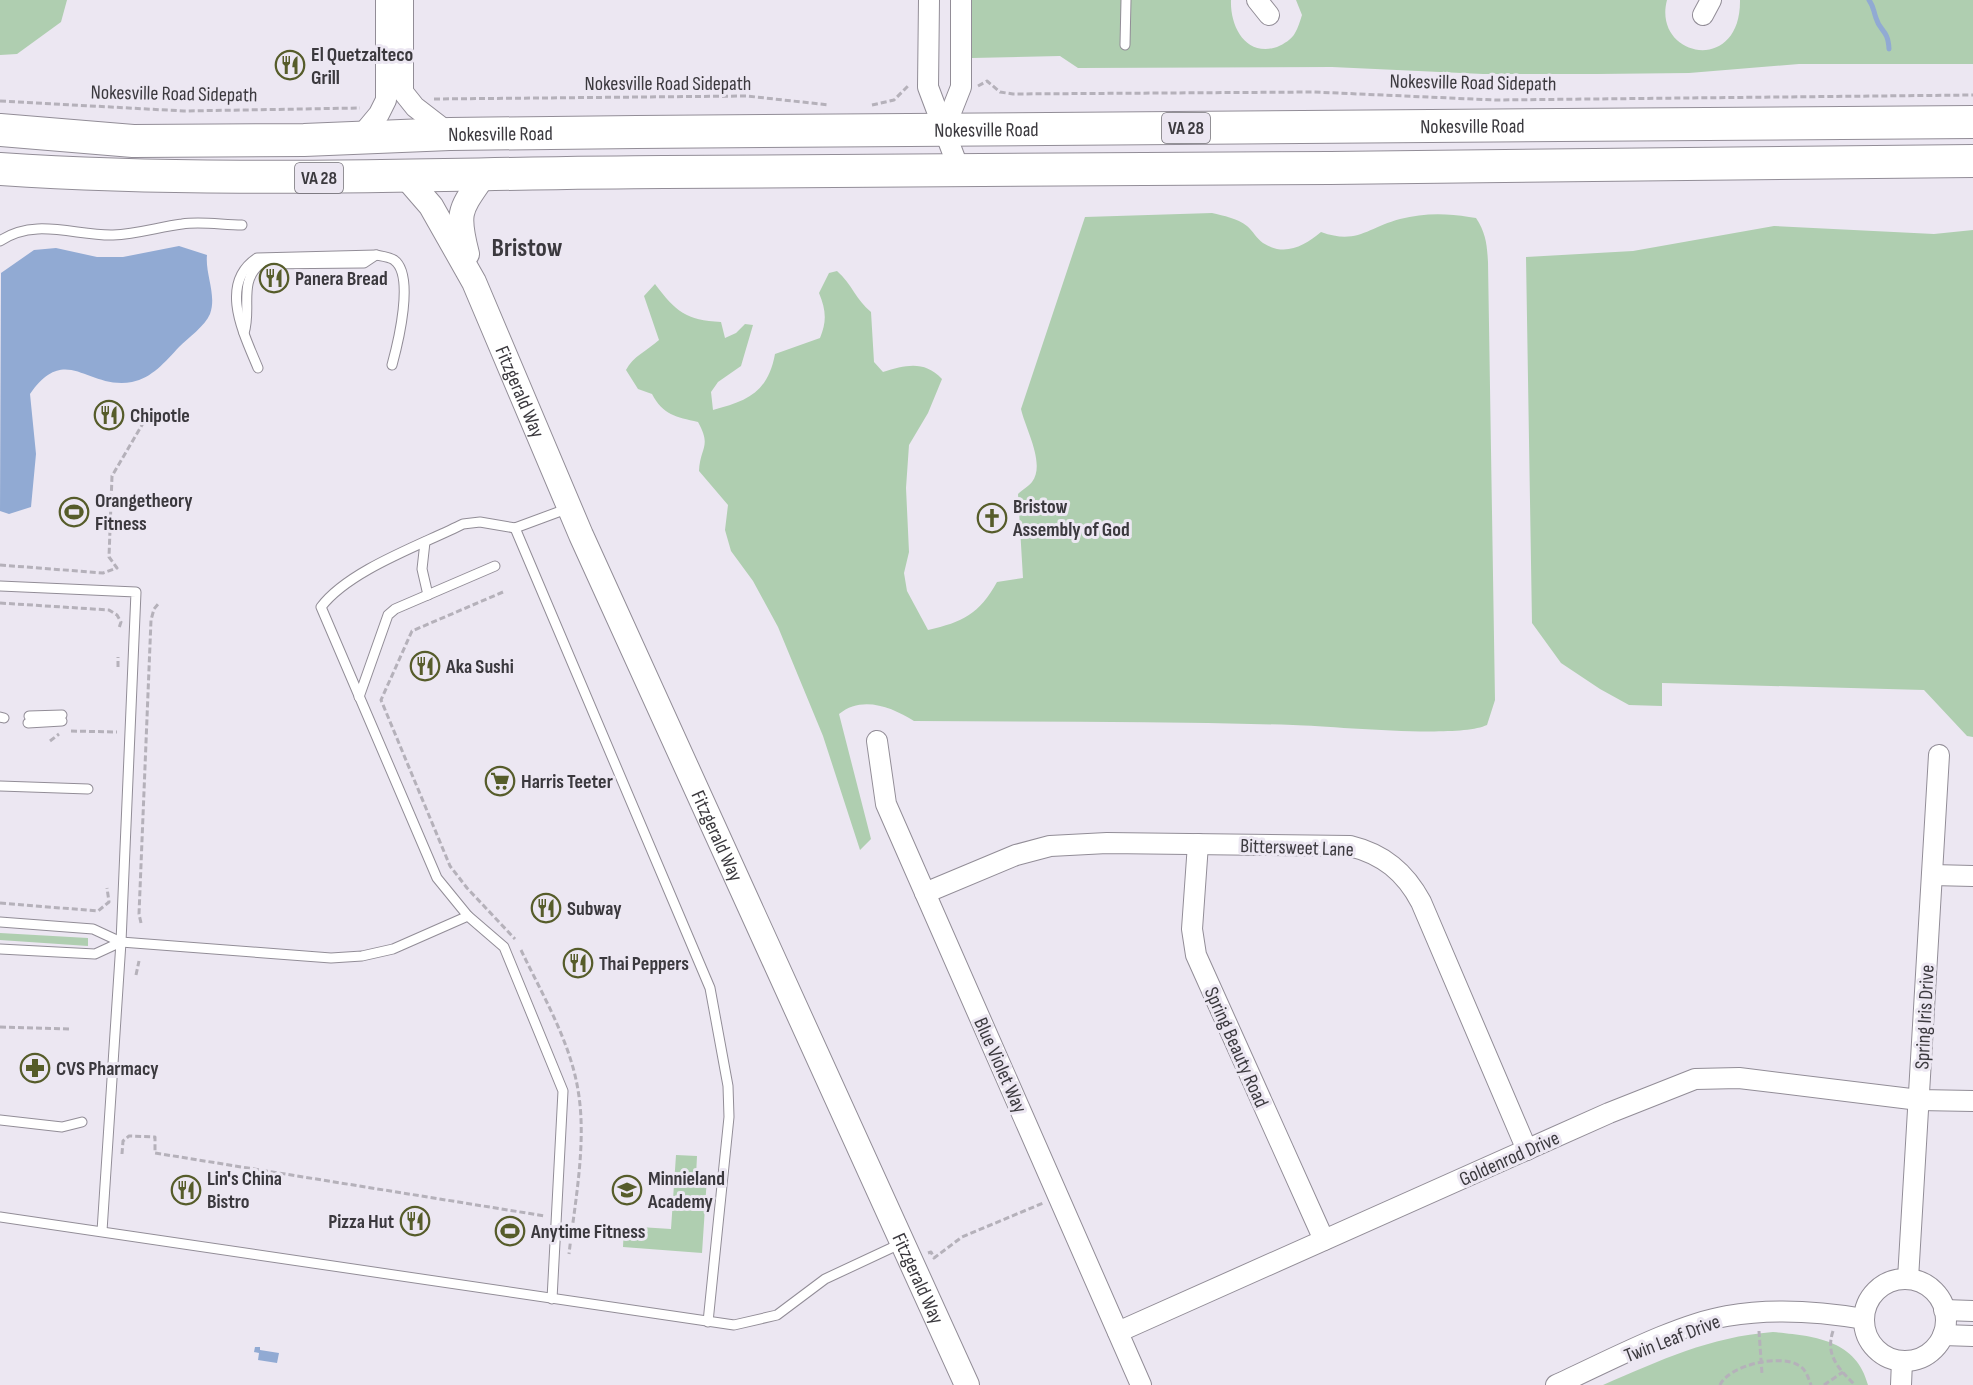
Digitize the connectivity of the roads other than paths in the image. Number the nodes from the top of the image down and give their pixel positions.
1 (386, 0) edge
2 (403, 0) edge
3 (929, 0) edge
4 (961, 0) edge
5 (1126, 0) edge
6 (1125, 45) dead end
7 (1973, 122) edge
8 (0, 130) edge
9 (944, 130) junction
10 (450, 134) junction
11 (359, 138) junction
12 (1973, 162) edge
13 (0, 169) edge
14 (960, 172) junction
15 (484, 175) junction
16 (405, 176) junction
17 (242, 225) dead end
18 (0, 241) edge
19 (474, 282) junction
20 (392, 365) dead end
21 (258, 368) dead end
22 (569, 508) junction
23 (515, 528) junction
24 (425, 542) junction
25 (495, 566) dead end
26 (0, 586) edge
27 (428, 595) junction
28 (359, 697) junction
29 (62, 718) dead end
30 (29, 720) dead end
31 (877, 741) dead end
32 (1939, 755) dead end
33 (0, 786) edge
34 (88, 789) dead end
35 (1198, 844) junction
36 (1932, 875) junction
37 (1973, 876) edge
38 (925, 893) junction
39 (468, 916) junction
40 (0, 922) edge
41 (121, 942) junction
42 (0, 949) edge
43 (1919, 1100) junction
44 (1973, 1101) edge
45 (0, 1120) edge
46 (82, 1122) dead end
47 (1527, 1149) junction
48 (0, 1217) edge
49 (102, 1231) junction
50 (1324, 1240) junction
51 (908, 1251) junction
52 (1908, 1280) junction
53 (552, 1299) junction
54 (1944, 1310) junction
55 (1973, 1311) edge
56 (1864, 1319) junction
57 (708, 1322) junction
58 (1118, 1332) junction
59 (1943, 1335) junction
60 (1973, 1336) edge
61 (1902, 1361) junction
62 (967, 1385) edge
63 (1141, 1385) edge
64 (1556, 1385) edge
65 (1901, 1385) edge

1 - 11 street
2 - 10 street
3 - 9 street
4 - 9 street
5 - 6 lane
7 - 9 highway, Nokesville Road / VA 28
8 - 11 highway, Nokesville Road / VA 28
9 - 10 highway, Nokesville Road / VA 28
9 - 14 street
10 - 11 highway, Nokesville Road / VA 28
12 - 14 highway, Nokesville Road / VA 28
13 - 16 highway, Nokesville Road / VA 28
14 - 15 highway, Nokesville Road / VA 28
15 - 16 highway, Nokesville Road / VA 28
15 - 19 street, Fitzgerald Way
16 - 19 street, Fitzgerald Way
17 - 18 lane
19 - 22 street, Fitzgerald Way
20 - 21 lane
22 - 23 lane
22 - 51 street, Fitzgerald Way
23 - 24 lane
23 - 57 lane
24 - 27 lane
24 - 28 lane
25 - 27 lane
26 - 41 lane
27 - 28 lane
28 - 39 lane
29 - 30 lane
31 - 38 street, Blue Violet Way
32 - 36 street, Spring Iris Drive
33 - 34 lane
35 - 38 street, Bittersweet Lane
35 - 47 street, Bittersweet Lane
35 - 50 street, Spring Beauty Road
36 - 37 street
36 - 43 street, Spring Iris Drive
38 - 58 street, Blue Violet Way
39 - 41 lane
39 - 53 lane
40 - 41 lane
41 - 42 lane
41 - 49 lane
43 - 44 street, Goldenrod Drive
43 - 47 street, Goldenrod Drive
43 - 52 street, Spring Iris Drive
45 - 46 lane
47 - 50 street, Goldenrod Drive
48 - 49 lane
49 - 53 lane
50 - 58 street, Goldenrod Drive
51 - 57 lane
51 - 62 street, Fitzgerald Way
52 - 54 street
52 - 56 street
53 - 57 lane
54 - 55 street
54 - 59 street
56 - 61 street
56 - 64 street, Twin Leaf Drive
58 - 63 street, Blue Violet Way
59 - 60 street
59 - 61 street
61 - 65 street

